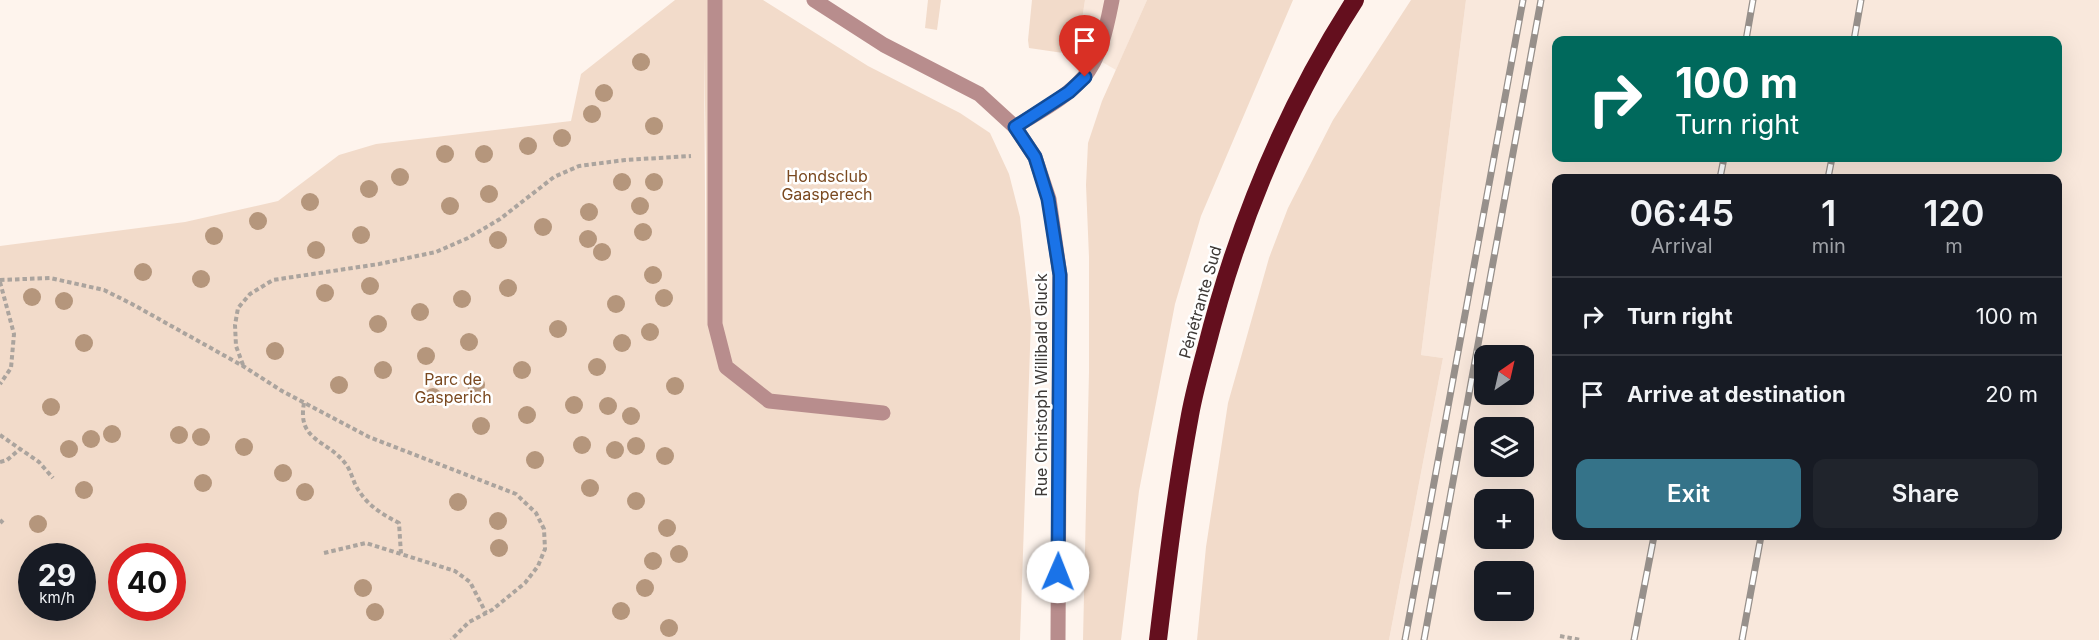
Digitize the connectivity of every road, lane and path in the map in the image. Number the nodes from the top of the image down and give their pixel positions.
1 (715, 0) edge
2 (814, 0) edge
3 (1112, 0) edge
4 (1355, 0) edge
5 (1015, 127) junction
6 (691, 156) dead end
7 (0, 281) edge
8 (243, 366) junction
9 (0, 384) edge
10 (304, 403) junction
11 (883, 413) dead end
12 (0, 435) edge
13 (20, 449) junction
14 (0, 462) edge
15 (52, 478) dead end
16 (324, 553) dead end
17 (401, 554) junction
18 (486, 613) junction
19 (1560, 636) dead end
20 (451, 640) edge
21 (1058, 640) edge
22 (1158, 640) edge
23 (1581, 640) edge

1 - 11 street
2 - 5 street, Rue Christoph Willibald Gluck
3 - 5 street
4 - 22 highway, Pénétrante Sud
5 - 21 street, Rue Christoph Willibald Gluck
6 - 8 path
7 - 8 path
7 - 9 path
8 - 10 path
10 - 17 path
10 - 18 path
12 - 13 path
13 - 14 path
13 - 15 path
16 - 17 path
17 - 18 path
18 - 20 path
19 - 23 path

